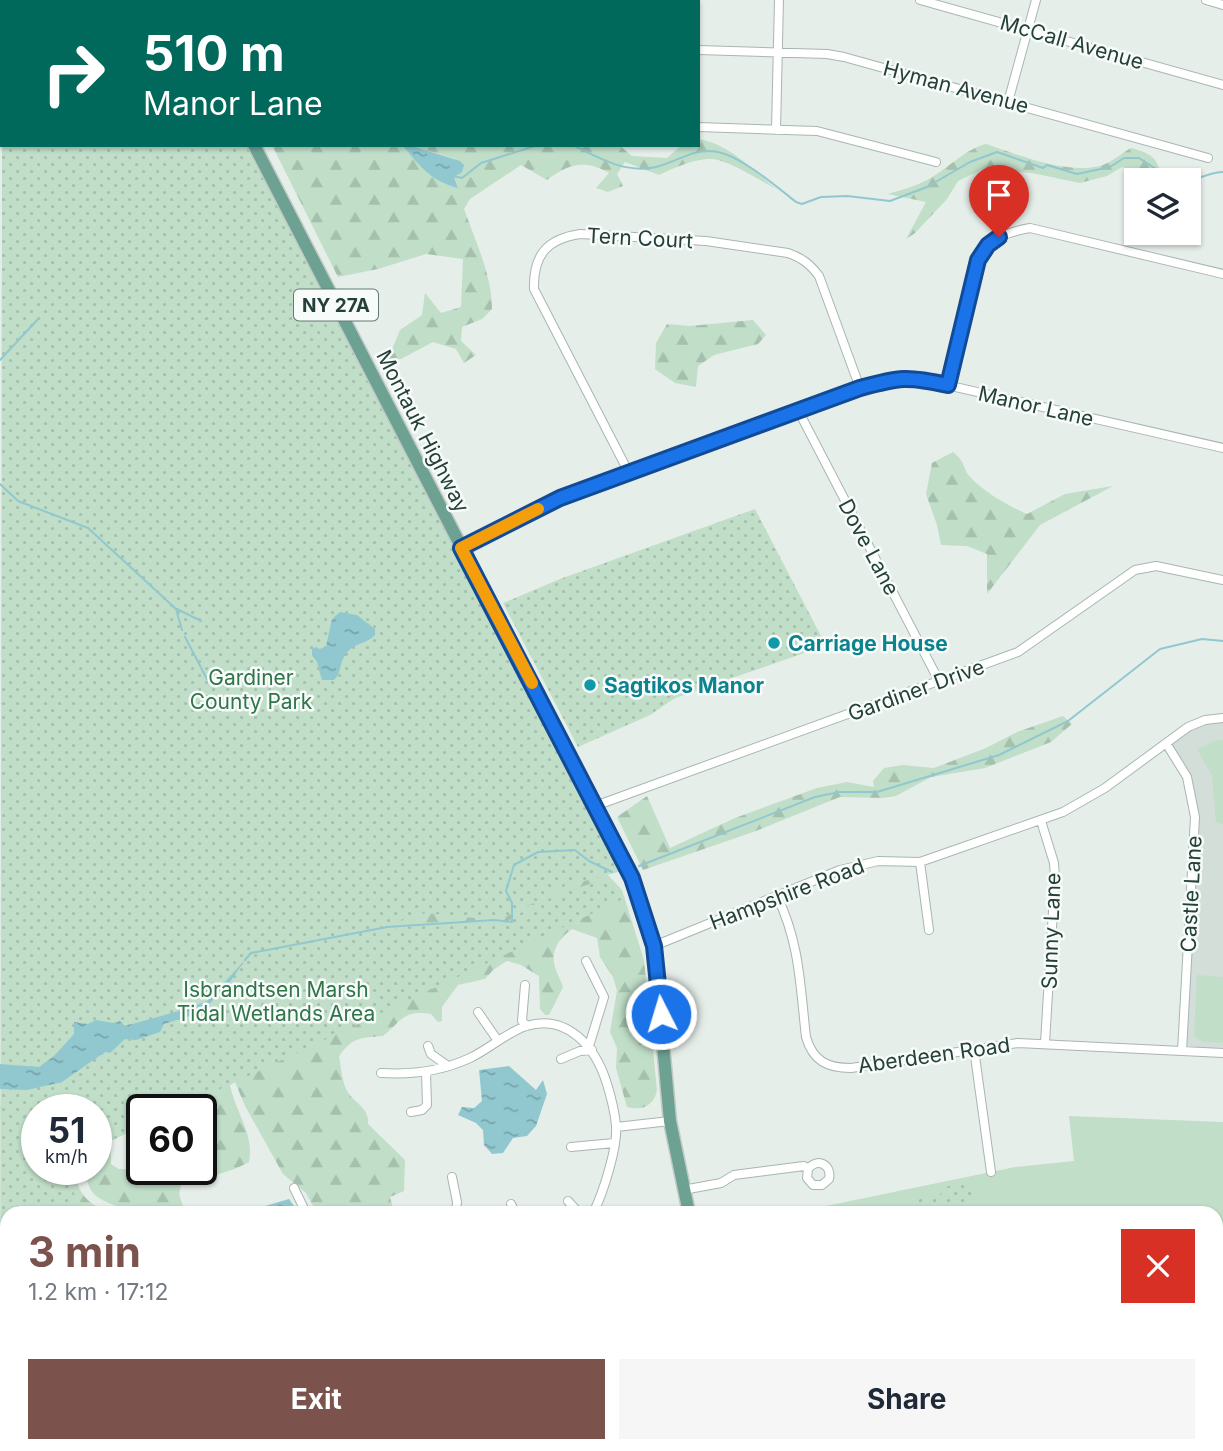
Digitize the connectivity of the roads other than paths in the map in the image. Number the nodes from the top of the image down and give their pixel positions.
1 (779, 0) edge
2 (920, 0) edge
3 (1036, 0) edge
4 (1206, 0) edge
5 (1223, 5) edge
6 (1028, 30) junction
7 (700, 50) edge
8 (776, 51) junction
9 (1223, 85) edge
10 (1008, 102) junction
11 (700, 127) edge
12 (775, 130) junction
13 (255, 147) edge
14 (1208, 158) dead end
15 (936, 162) dead end
16 (1223, 274) edge
17 (948, 385) junction
18 (860, 388) junction
19 (799, 412) junction
20 (1223, 448) edge
21 (629, 473) junction
22 (461, 548) junction
23 (1223, 579) edge
24 (939, 681) junction
25 (1223, 718) edge
26 (1166, 743) junction
27 (595, 806) junction
28 (1041, 821) junction
29 (920, 862) junction
30 (777, 896) junction
31 (929, 930) dead end
32 (654, 946) junction
33 (586, 961) dead end
34 (525, 985) dead end
35 (478, 1012) dead end
36 (527, 1026) junction
37 (498, 1041) junction
38 (1045, 1043) junction
39 (428, 1045) dead end
40 (591, 1048) junction
41 (974, 1049) junction
42 (1182, 1051) junction
43 (1223, 1053) edge
44 (561, 1059) dead end
45 (448, 1066) junction
46 (426, 1072) junction
47 (381, 1073) dead end
48 (411, 1112) dead end
49 (670, 1121) junction
50 (617, 1127) junction
51 (614, 1143) junction
52 (571, 1147) dead end
53 (808, 1169) dead end
54 (991, 1172) dead end
55 (452, 1177) dead end
56 (294, 1188) dead end
57 (683, 1190) junction
58 (568, 1201) dead end
59 (303, 1206) edge
60 (457, 1206) edge
61 (573, 1206) edge
62 (596, 1206) edge
63 (687, 1206) edge

1 - 8 street
2 - 6 street, McCall Avenue
3 - 6 street
4 - 5 street
6 - 9 street, McCall Avenue
6 - 10 street
7 - 8 street, Hyman Avenue
8 - 10 street, Hyman Avenue
8 - 12 street
10 - 14 street, Hyman Avenue
11 - 12 street
12 - 15 street
13 - 22 main road, Montauk Highway / NY 27A
16 - 17 street
17 - 18 street, Manor Lane
17 - 20 street, Manor Lane
18 - 19 street, Manor Lane
18 - 21 street, Tern Court
19 - 21 street, Manor Lane
19 - 24 street, Dove Lane
21 - 22 street, Manor Lane
22 - 27 main road, NY 27A
23 - 24 street, Gardiner Drive
24 - 27 street, Gardiner Drive
25 - 26 street, Hampshire Road
26 - 28 street, Hampshire Road
26 - 42 street, Castle Lane
27 - 32 main road, NY 27A
28 - 29 street, Hampshire Road
28 - 38 street, Sunny Lane
29 - 30 street, Hampshire Road
29 - 31 street
30 - 32 street, Hampshire Road
30 - 41 street, Aberdeen Road
32 - 49 main road, NY 27A
33 - 40 street
34 - 36 street
35 - 37 street
36 - 37 street
36 - 40 street
37 - 45 street
38 - 41 street, Aberdeen Road
38 - 42 street, Aberdeen Road
39 - 45 street
40 - 44 street
40 - 50 street
41 - 54 street
42 - 43 street, Aberdeen Road
45 - 46 street
46 - 47 street
46 - 48 street
49 - 50 street
49 - 57 main road, NY 27A
50 - 51 street
51 - 52 street
51 - 62 street
53 - 57 street
55 - 60 street
56 - 59 street
57 - 63 main road, NY 27A
58 - 61 street

